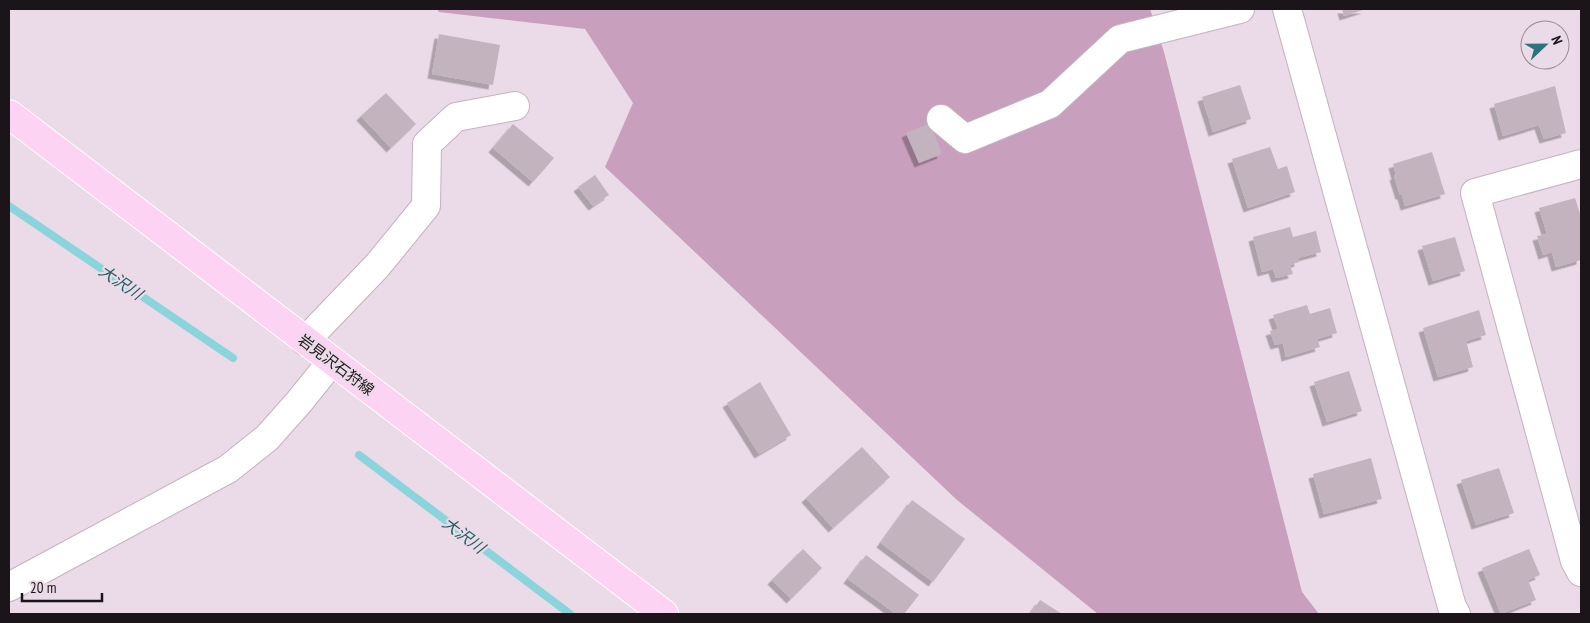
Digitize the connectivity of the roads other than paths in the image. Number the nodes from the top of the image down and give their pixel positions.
1 (1240, 9) edge
2 (1287, 9) edge
3 (515, 106) dead end
4 (9, 114) edge
5 (941, 119) dead end
6 (1581, 164) edge
7 (304, 341) junction
8 (332, 361) junction
9 (1581, 572) edge
10 (9, 586) edge
11 (664, 614) edge
12 (1456, 614) edge

1 - 5 street
2 - 12 street
3 - 7 street
4 - 7 main road, 岩見沢石狩線
6 - 9 street
7 - 8 main road, 岩見沢石狩線
8 - 10 street
8 - 11 main road, 岩見沢石狩線

